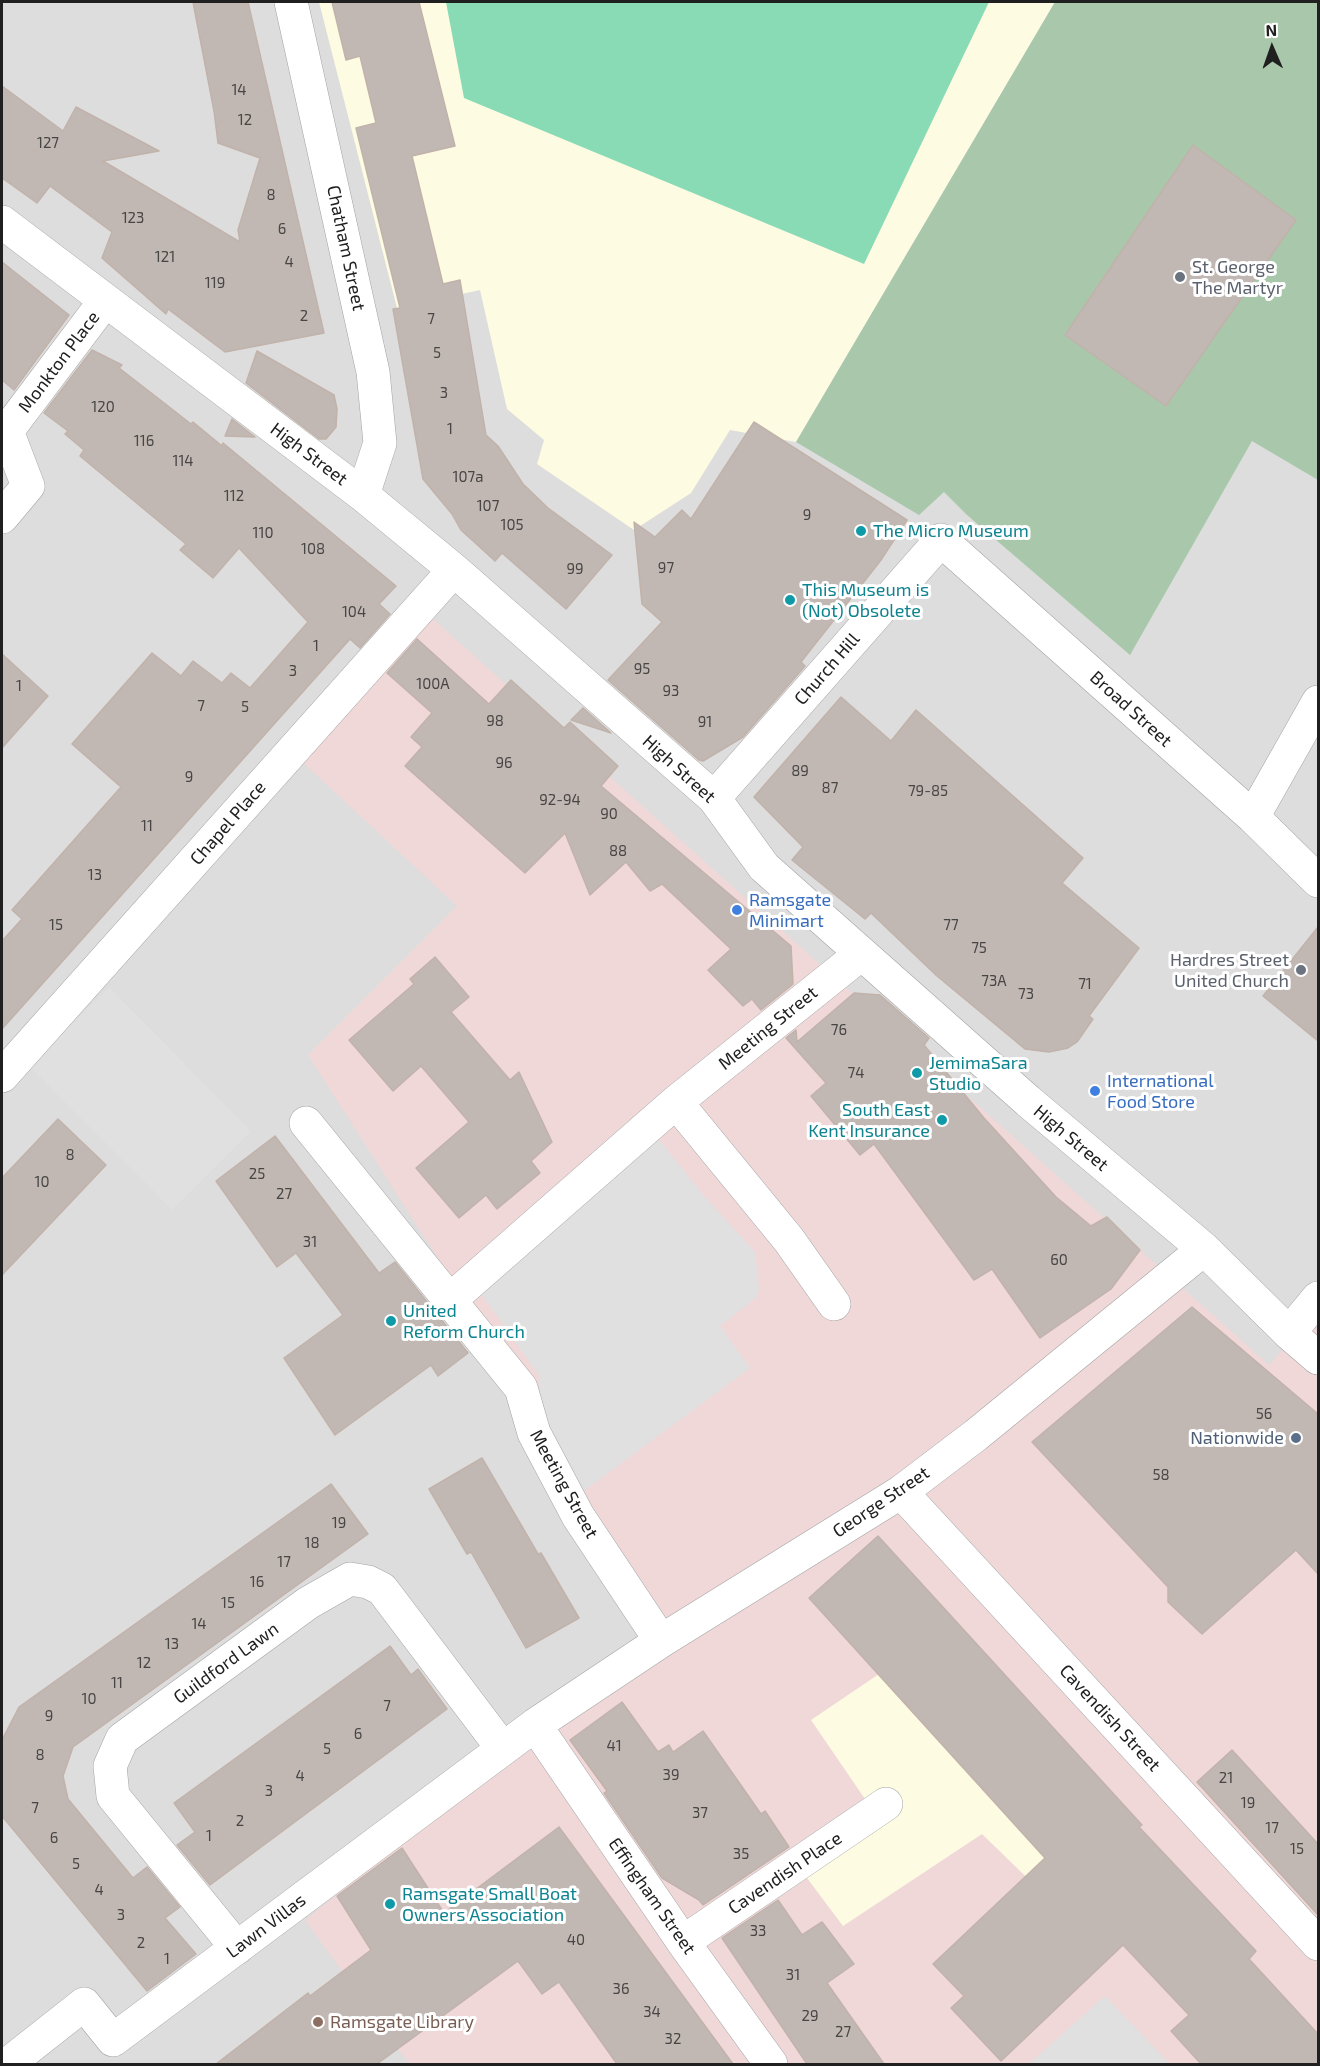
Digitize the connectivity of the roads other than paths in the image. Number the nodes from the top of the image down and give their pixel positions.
1 (291, 2) edge
2 (2, 222) edge
3 (105, 301) junction
4 (363, 495) junction
5 (2, 517) edge
6 (941, 540) joint
7 (454, 570) junction
8 (1318, 702) edge
9 (714, 798) junction
10 (1253, 817) junction
11 (1318, 881) edge
12 (861, 954) junction
13 (2, 1076) edge
14 (676, 1102) junction
15 (306, 1123) dead end
16 (1204, 1249) junction
17 (1318, 1298) edge
18 (450, 1300) junction
19 (834, 1304) dead end
20 (1289, 1333) junction
21 (1318, 1358) edge
22 (901, 1492) junction
23 (661, 1641) junction
24 (535, 1725) junction
25 (503, 1749) junction
26 (886, 1804) dead end
27 (683, 1942) junction
28 (1318, 1944) edge
29 (237, 1948) junction
30 (8, 2064) edge
31 (771, 2064) edge

1 - 4 street, Chatham Street
2 - 3 street, High Street
3 - 4 street, High Street
3 - 5 street, Monkton Place
4 - 7 street, High Street
6 - 9 street, Church Hill
6 - 10 street, Broad Street
7 - 9 street, High Street
7 - 13 street, Chapel Place
8 - 10 street
9 - 12 street, High Street
10 - 11 street, Broad Street
12 - 14 street, Meeting Street
12 - 16 street, High Street
14 - 18 street, Meeting Street
14 - 19 street
15 - 18 street, Meeting Street
16 - 20 street, High Street
16 - 22 street, George Street
17 - 20 street
18 - 23 street, Meeting Street
20 - 21 street, High Street
22 - 23 street, George Street
22 - 28 street, Cavendish Street
23 - 24 street, George Street
24 - 25 street, Lawn Villas
24 - 27 street, Effingham Street
25 - 29 street, Lawn Villas
25 - 29 street, Guildford Lawn
26 - 27 street, Cavendish Place
27 - 31 street, Effingham Street
29 - 30 street, Lawn Villas

